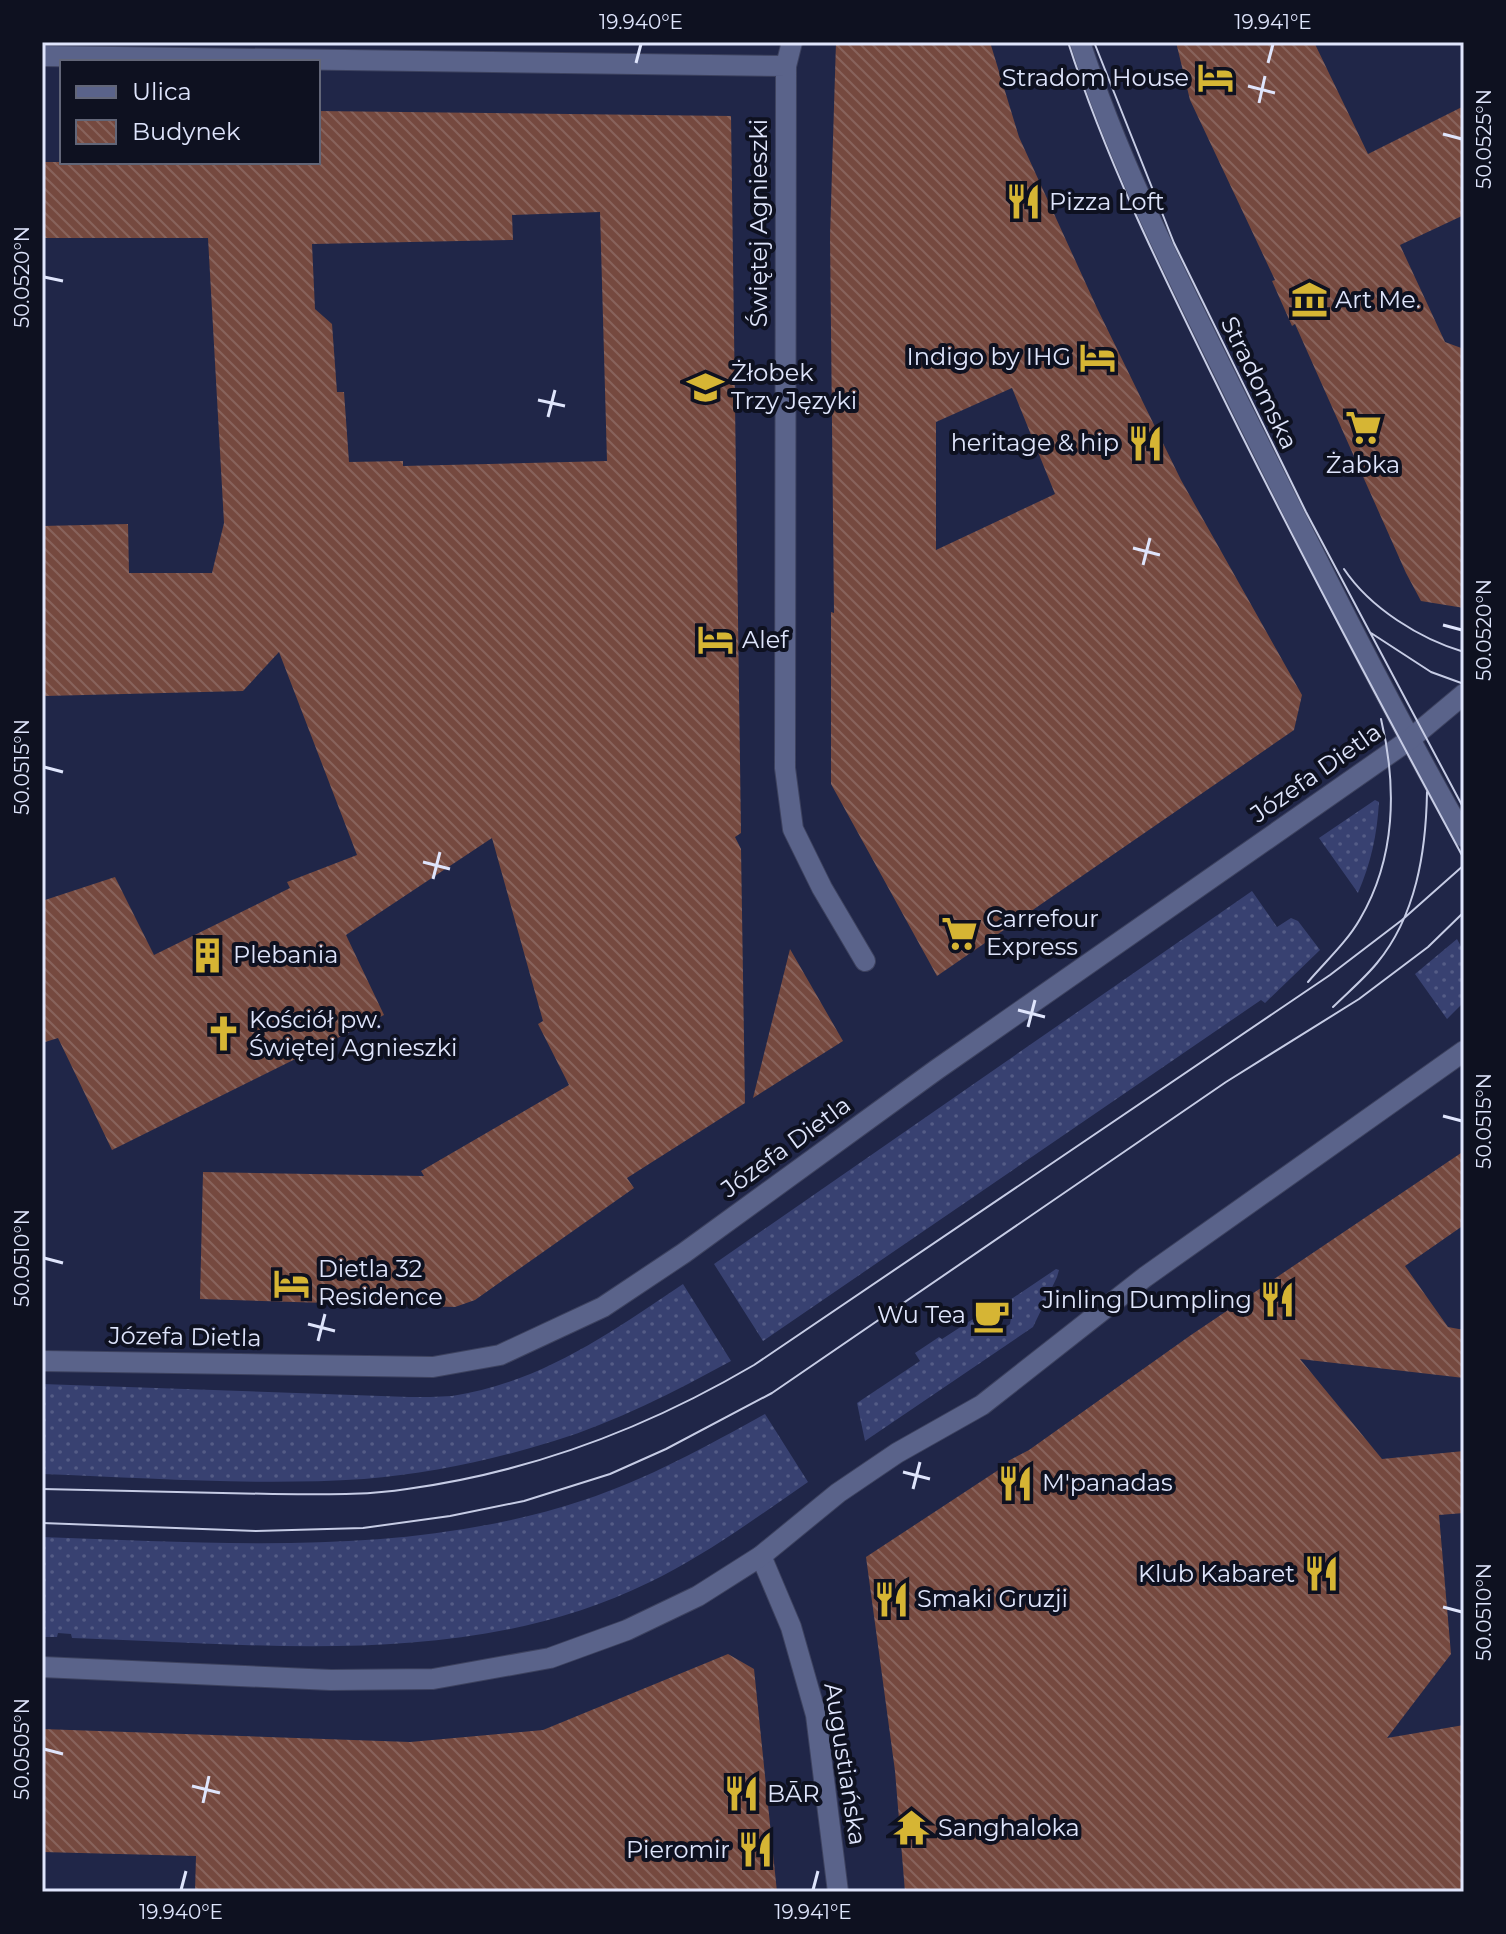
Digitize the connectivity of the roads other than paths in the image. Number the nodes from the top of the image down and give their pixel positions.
1 (792, 42) edge
2 (1080, 42) edge
3 (42, 56) edge
4 (786, 66) junction
5 (1464, 694) edge
6 (1409, 740) junction
7 (1464, 837) edge
8 (865, 961) dead end
9 (1464, 1051) edge
10 (42, 1361) edge
11 (761, 1556) junction
12 (42, 1667) edge
13 (838, 1892) edge

1 - 4 street, Świętej Agnieszki
2 - 6 street, Stradomska
3 - 4 street
4 - 8 street, Świętej Agnieszki
5 - 6 street, Józefa Dietla
6 - 7 street, Stradomska
6 - 10 street, Józefa Dietla
9 - 11 street
11 - 12 street
11 - 13 street, Augustiańska

